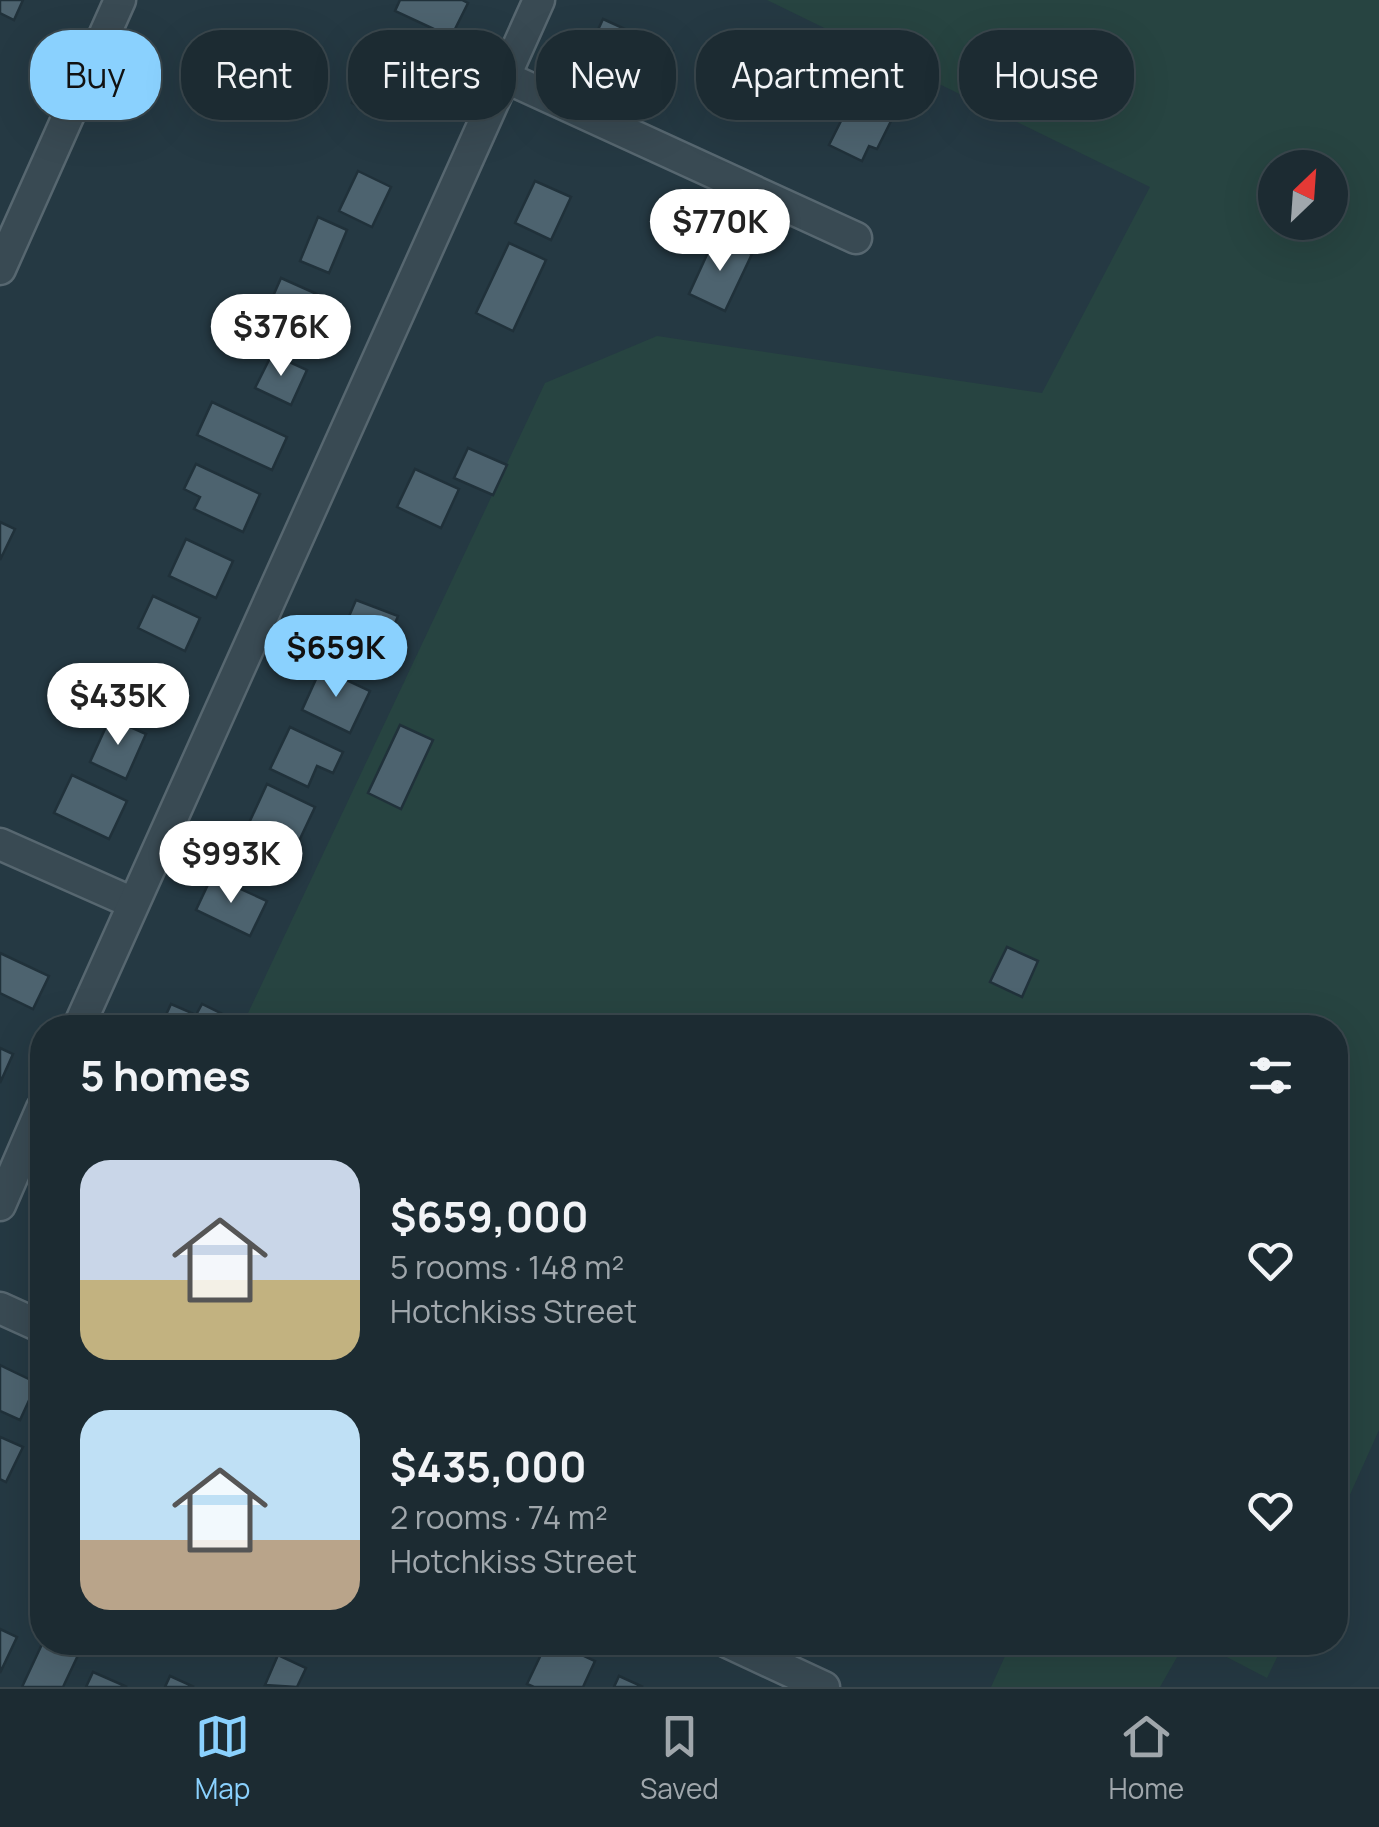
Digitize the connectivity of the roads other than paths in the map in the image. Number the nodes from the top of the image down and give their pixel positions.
1 (120, 0) edge
2 (539, 0) edge
3 (516, 54) edge
4 (516, 83) edge
5 (487, 120) edge
6 (856, 238) dead end
7 (0, 269) edge
8 (0, 844) edge
9 (134, 903) junction
10 (84, 1015) edge
11 (30, 1135) edge
12 (0, 1204) edge
13 (0, 1308) edge
14 (30, 1322) edge
15 (755, 1655) edge
16 (824, 1687) edge

1 - 7 street
2 - 3 street
4 - 6 street
5 - 9 street
8 - 9 street
9 - 10 street
11 - 12 street
13 - 14 street
15 - 16 street

